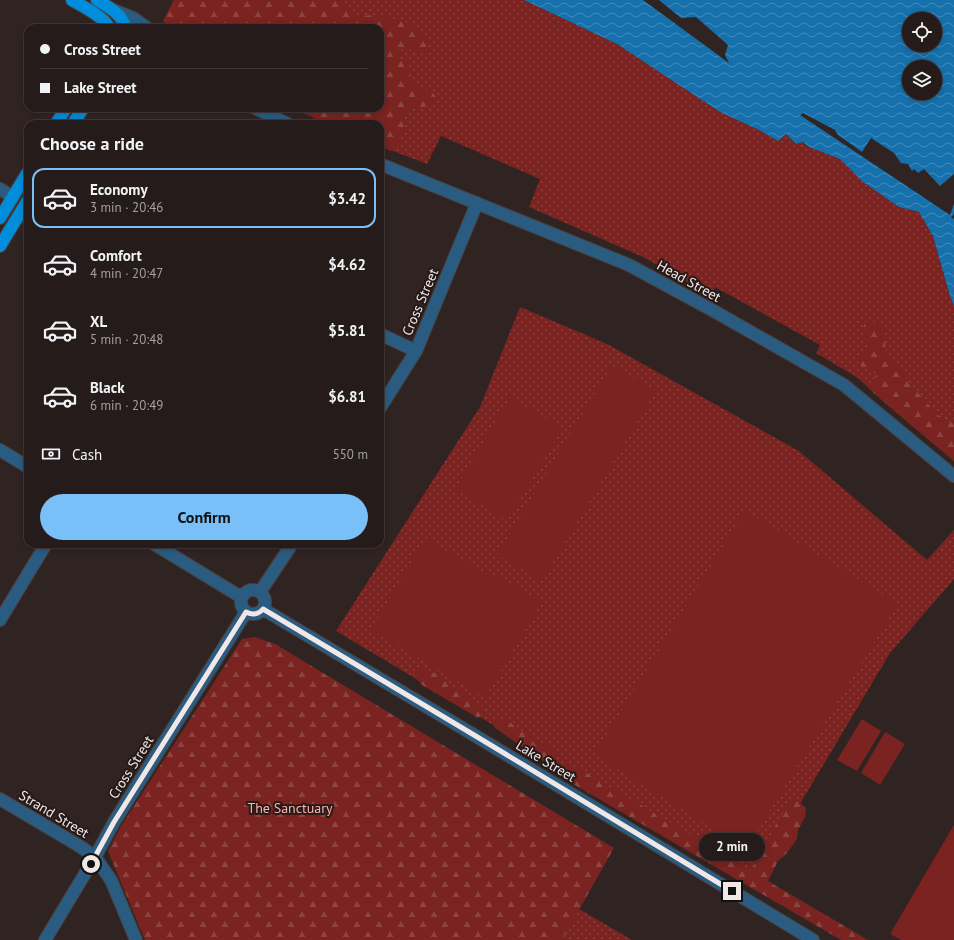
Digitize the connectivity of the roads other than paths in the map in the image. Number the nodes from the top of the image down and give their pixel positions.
1 (72, 0) edge
2 (97, 0) edge
3 (110, 8) junction
4 (106, 24) edge
5 (124, 24) edge
6 (142, 24) edge
7 (263, 112) edge
8 (280, 120) edge
9 (384, 166) edge
10 (24, 179) edge
11 (0, 189) edge
12 (13, 197) junction
13 (477, 204) junction
14 (1, 214) edge
15 (24, 216) edge
16 (0, 246) edge
17 (384, 336) edge
18 (416, 351) junction
19 (384, 402) edge
20 (0, 450) edge
21 (24, 465) edge
22 (954, 476) edge
23 (44, 548) edge
24 (161, 548) edge
25 (289, 548) edge
26 (260, 592) junction
27 (241, 597) junction
28 (263, 609) junction
29 (246, 612) junction
30 (0, 620) edge
31 (0, 799) edge
32 (95, 857) junction
33 (45, 940) edge
34 (136, 940) edge
35 (813, 940) edge

1 - 4 main road
2 - 3 main road
3 - 5 main road
3 - 6 street
7 - 8 street
9 - 13 street, Head Street
10 - 12 main road
11 - 12 street
12 - 14 main road
13 - 18 street, Cross Street
13 - 22 street, Head Street
15 - 16 main road
17 - 18 street
18 - 19 street, Cross Street
20 - 21 street
23 - 30 street
24 - 27 street
25 - 26 street
26 - 27 street
26 - 28 street
27 - 29 street
28 - 29 street
28 - 35 street, Lake Street
29 - 32 street, Cross Street
31 - 32 street, Strand Street
32 - 33 street, Cross Street
32 - 34 street, Strand Street

